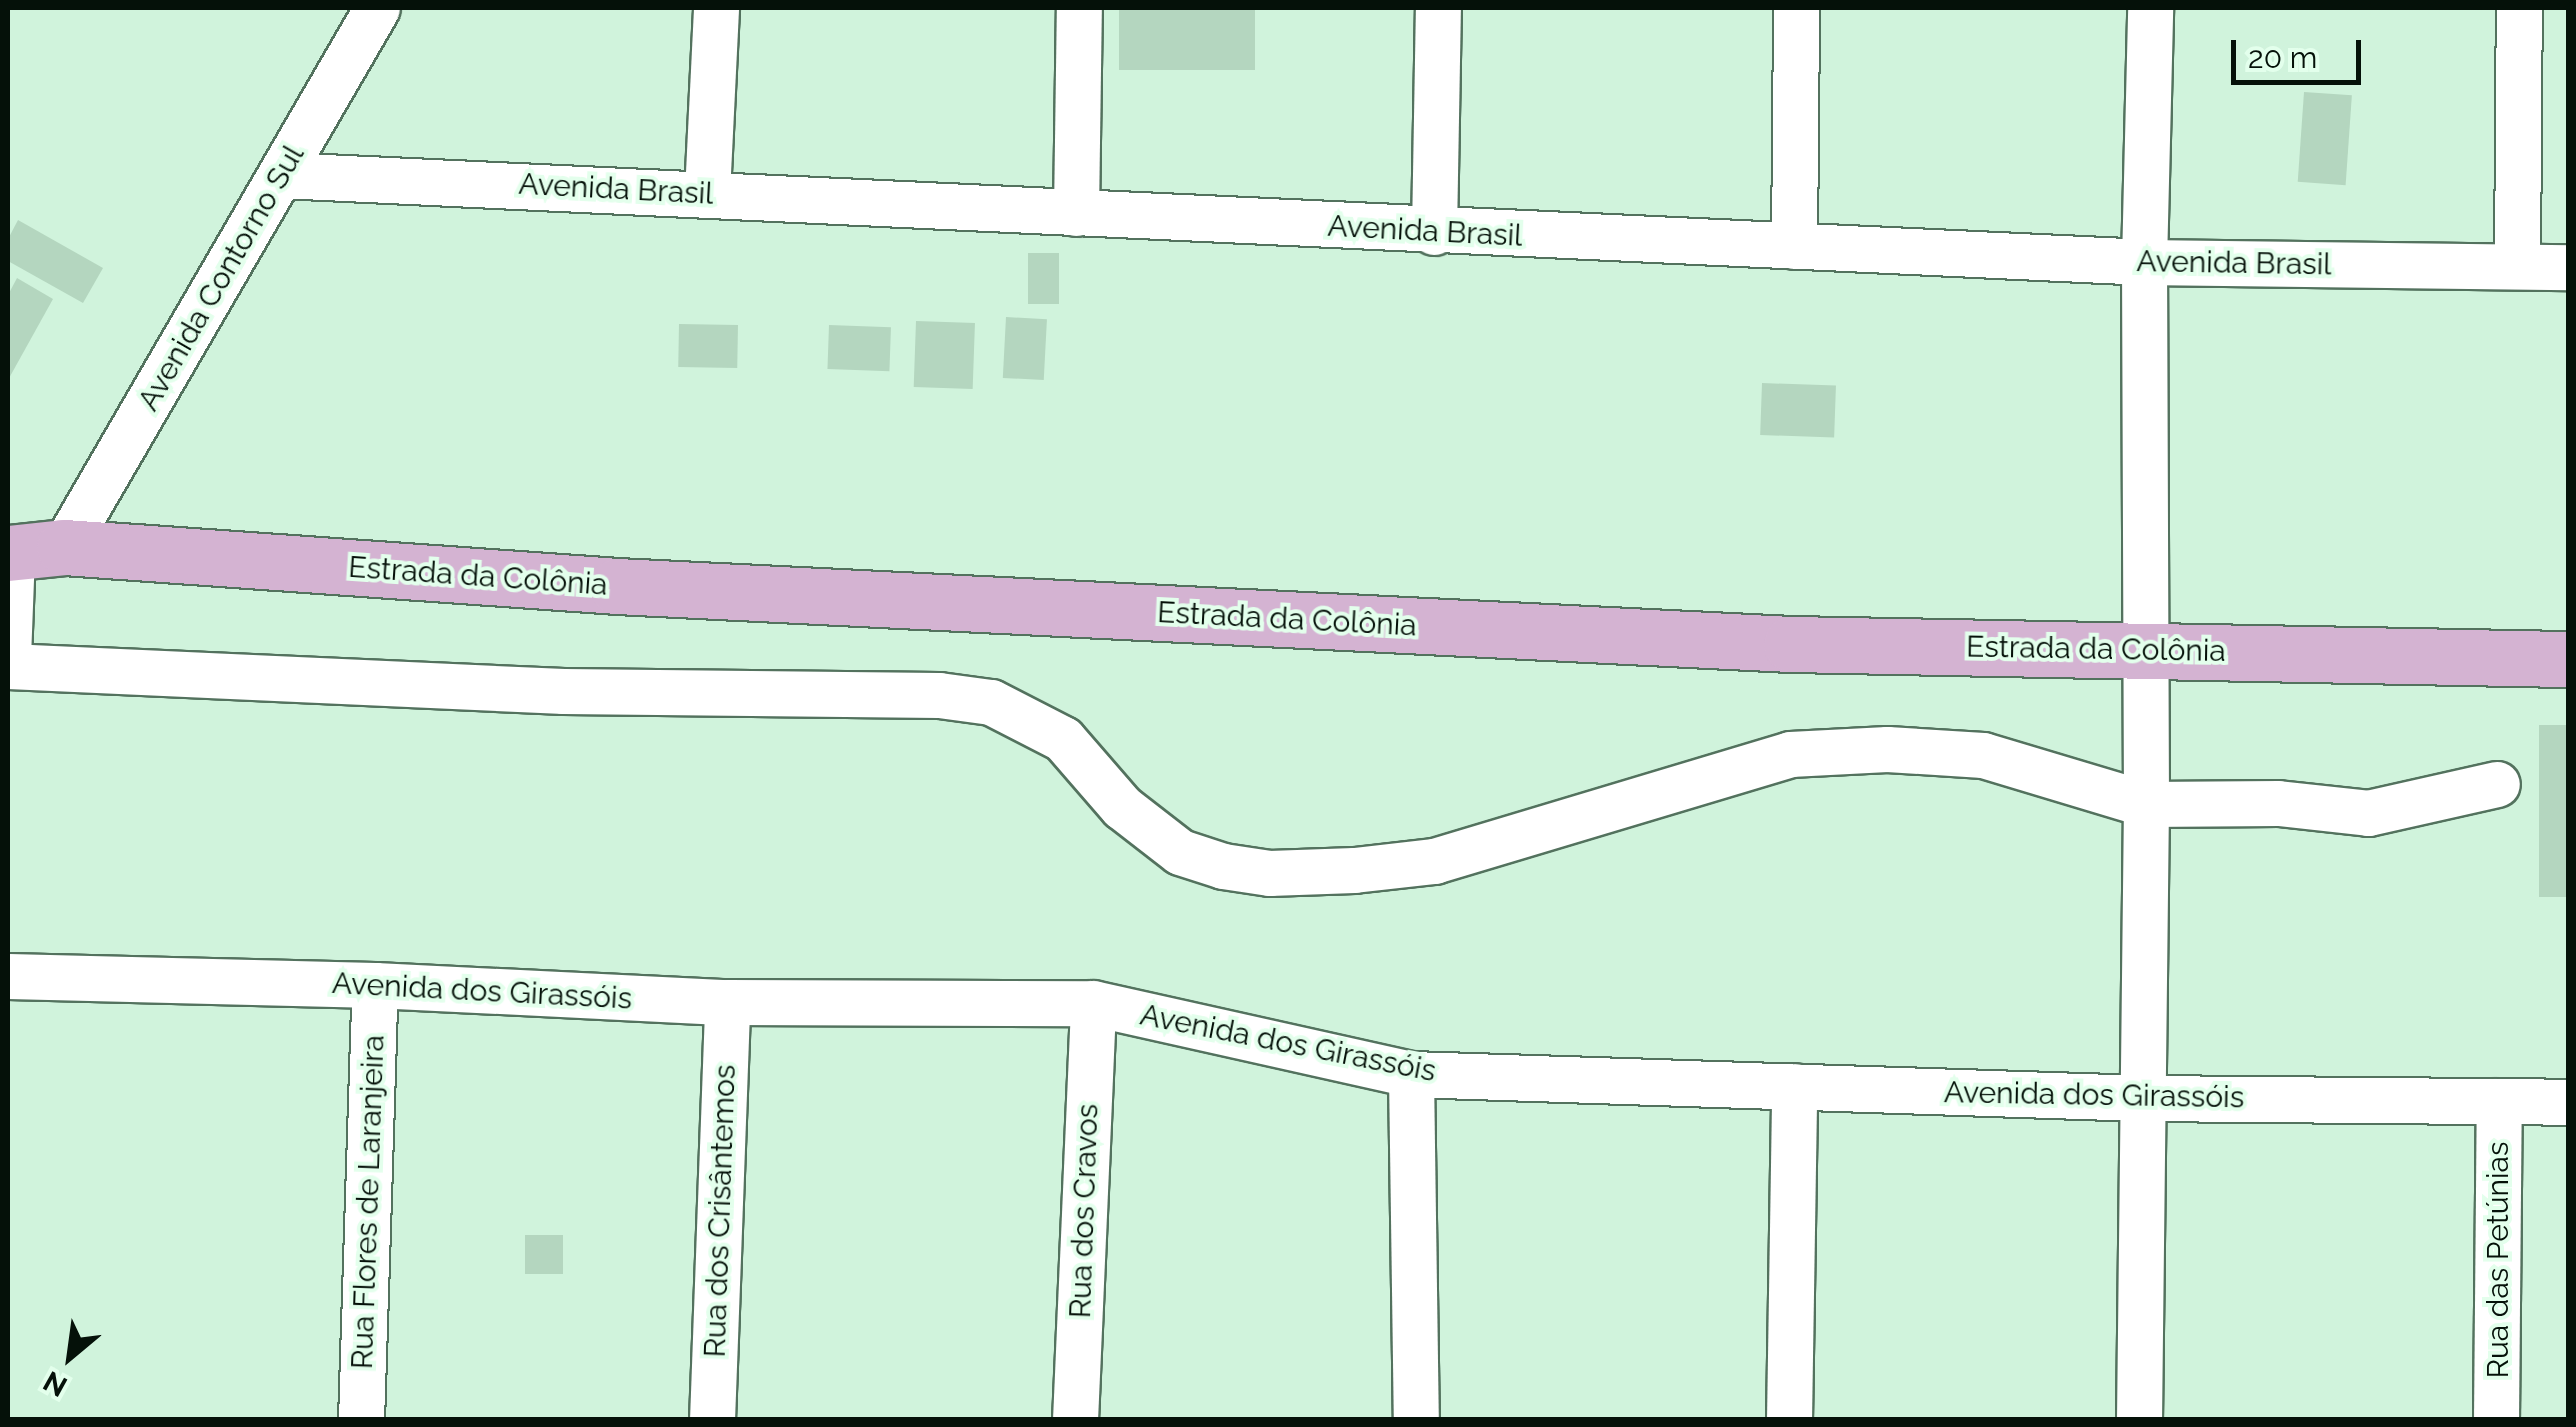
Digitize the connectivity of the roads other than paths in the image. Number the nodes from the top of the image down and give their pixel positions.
1 (377, 8) edge
2 (716, 8) edge
3 (1079, 8) edge
4 (1438, 8) edge
5 (1796, 8) edge
6 (2150, 8) edge
7 (2519, 8) edge
8 (281, 174) junction
9 (707, 193) junction
10 (1076, 213) junction
11 (1434, 232) junction
12 (1794, 246) junction
13 (2144, 262) junction
14 (2517, 266) junction
15 (2568, 267) edge
16 (28, 551) edge
17 (2146, 650) junction
18 (8, 657) edge
19 (2568, 659) edge
20 (8, 666) edge
21 (2497, 784) dead end
22 (2146, 804) junction
23 (8, 976) edge
24 (375, 984) junction
25 (728, 1002) junction
26 (1092, 1003) junction
27 (1411, 1074) junction
28 (1794, 1086) junction
29 (2141, 1098) junction
30 (2499, 1101) junction
31 (2568, 1102) edge
32 (360, 1420) edge
33 (712, 1420) edge
34 (1075, 1420) edge
35 (1416, 1420) edge
36 (1789, 1420) edge
37 (2139, 1420) edge
38 (2496, 1420) edge

1 - 8 street, Avenida Contorno Sul
2 - 9 street
3 - 10 street
4 - 11 street
5 - 12 street
6 - 13 street
7 - 14 street
8 - 9 street, Avenida Brasil
8 - 16 street, Avenida Contorno Sul
9 - 10 street, Avenida Brasil
10 - 11 street, Avenida Brasil
11 - 12 street, Avenida Brasil
12 - 13 street, Avenida Brasil
13 - 14 street, Avenida Brasil
13 - 17 street
14 - 15 street, Avenida Brasil
16 - 17 main road, Estrada da Colônia
16 - 18 street
17 - 19 main road, Estrada da Colônia
17 - 22 street
20 - 22 street
21 - 22 street
22 - 29 street
23 - 24 street, Avenida dos Girassóis
24 - 25 street, Avenida dos Girassóis
24 - 32 street, Rua Flores de Laranjeira
25 - 26 street, Avenida dos Girassóis
25 - 33 street, Rua dos Crisântemos
26 - 27 street, Avenida dos Girassóis
26 - 34 street, Rua dos Cravos
27 - 28 street, Avenida dos Girassóis
27 - 35 street
28 - 29 street, Avenida dos Girassóis
28 - 36 street
29 - 30 street, Avenida dos Girassóis
29 - 37 street
30 - 31 street, Avenida dos Girassóis
30 - 38 street, Rua das Petúnias

